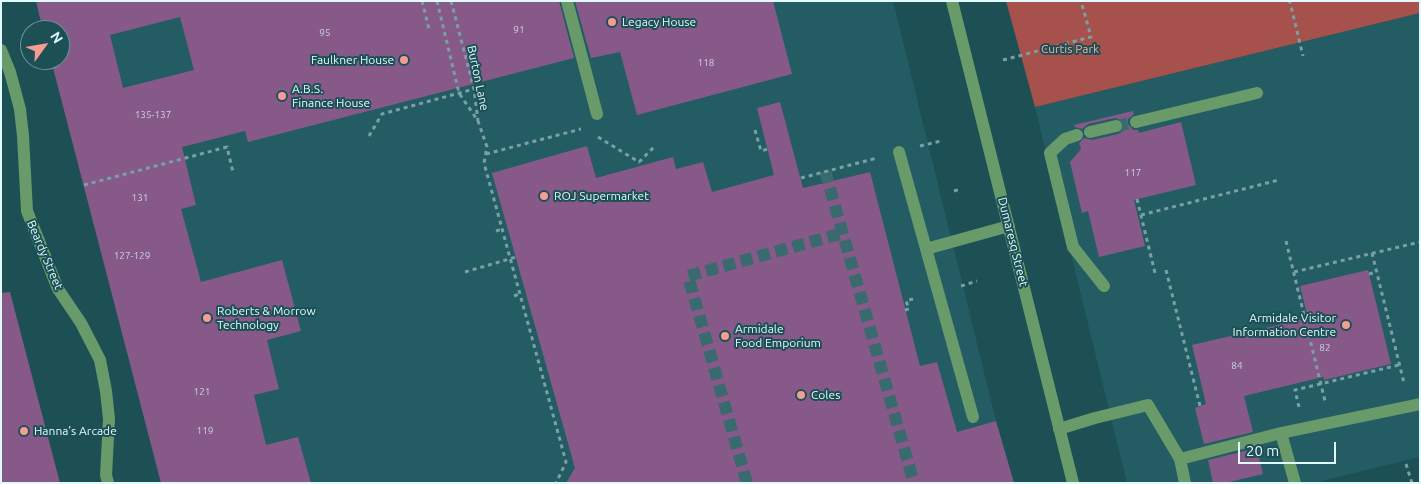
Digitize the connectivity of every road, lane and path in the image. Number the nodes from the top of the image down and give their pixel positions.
1 (422, 1) edge
2 (437, 1) edge
3 (451, 1) edge
4 (567, 1) edge
5 (952, 1) edge
6 (1081, 1) edge
7 (1289, 2) edge
8 (429, 29) dead end
9 (1, 50) edge
10 (1303, 56) dead end
11 (1003, 60) dead end
12 (474, 89) junction
13 (459, 93) junction
14 (1257, 93) dead end
15 (597, 114) dead end
16 (478, 122) junction
17 (1136, 122) tunnel mouth
18 (1116, 126) tunnel mouth
19 (582, 128) dead end
20 (755, 130) dead end
21 (591, 133) dead end
22 (369, 136) dead end
23 (941, 141) dead end
24 (656, 145) dead end
25 (768, 149) dead end
26 (899, 152) junction
27 (485, 154) junction
28 (233, 172) dead end
29 (801, 178) dead end
30 (1279, 180) dead end
31 (84, 185) dead end
32 (961, 189) dead end
33 (954, 191) dead end
34 (1137, 199) dead end
35 (1141, 215) junction
36 (1009, 226) junction
37 (502, 230) junction
38 (496, 231) dead end
39 (1286, 241) dead end
40 (1420, 242) edge
41 (926, 249) junction
42 (1372, 253) junction
43 (516, 257) dead end
44 (510, 259) junction
45 (1166, 270) dead end
46 (465, 272) dead end
47 (1294, 272) junction
48 (1377, 272) junction
49 (1156, 273) dead end
50 (1369, 274) dead end
51 (1104, 286) dead end
52 (519, 294) junction
53 (514, 296) dead end
54 (906, 301) dead end
55 (905, 310) dead end
56 (1399, 365) junction
57 (1321, 384) junction
58 (1311, 386) dead end
59 (1406, 390) dead end
60 (1420, 404) edge
61 (1200, 406) dead end
62 (973, 417) dead end
63 (1330, 424) junction
64 (1059, 429) junction
65 (1281, 433) junction
66 (1180, 458) junction
67 (1406, 464) dead end
68 (108, 483) edge
69 (556, 483) edge
70 (1073, 483) edge
71 (1185, 483) edge
72 (1294, 483) edge
73 (1412, 483) edge

1 - 8 path
2 - 13 path, Burton Lane
3 - 12 path, Burton Lane
4 - 15 street
5 - 36 street, Dumaresq Street
6 - 11 path
7 - 10 path
9 - 68 street, Beardy Street
12 - 13 path
12 - 16 path, Burton Lane
13 - 16 path, Burton Lane
13 - 22 path
14 - 17 street
16 - 27 path
18 - 51 street
19 - 27 path
20 - 25 path
21 - 24 path
23 - 26 path
26 - 29 path
26 - 41 street
27 - 37 path
28 - 31 path
30 - 35 path
32 - 33 path
34 - 35 path
35 - 49 path
36 - 41 street
36 - 64 street, Dumaresq Street
37 - 38 path
37 - 44 path
39 - 47 path
40 - 42 path
41 - 62 street
42 - 47 path
42 - 48 path
43 - 44 path
44 - 46 path
44 - 52 path
45 - 61 path
47 - 57 path
48 - 50 path
48 - 56 path
52 - 53 path
52 - 69 path
54 - 55 path
56 - 57 path
56 - 59 path
57 - 58 path
57 - 63 path
60 - 63 street
63 - 65 street
64 - 66 street
64 - 70 street, Dumaresq Street
65 - 66 street
65 - 72 street
66 - 71 street
67 - 73 path

